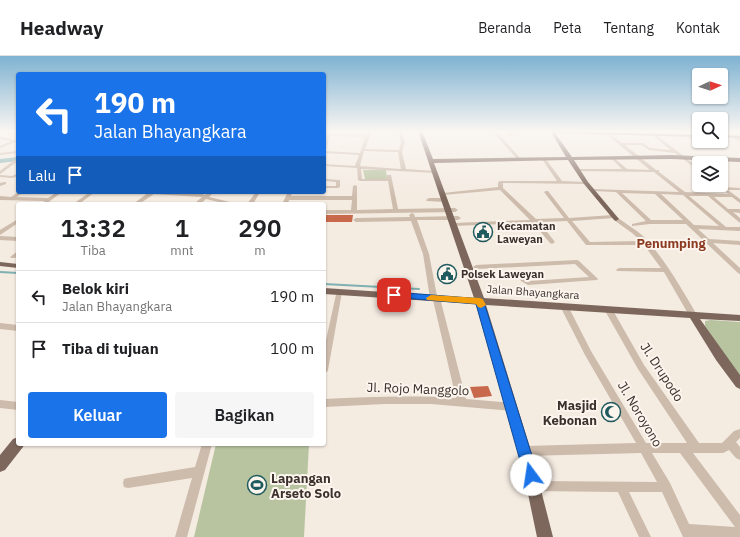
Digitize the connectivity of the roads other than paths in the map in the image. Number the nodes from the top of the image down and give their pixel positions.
1 (362, 153) edge
2 (401, 153) edge
3 (427, 153) edge
4 (514, 153) edge
5 (567, 153) edge
6 (634, 153) edge
7 (677, 153) edge
8 (639, 157) junction
9 (681, 157) junction
10 (570, 158) junction
11 (613, 158) junction
12 (544, 159) junction
13 (520, 160) junction
14 (740, 160) edge
15 (430, 161) junction
16 (16, 163) edge
17 (326, 165) edge
18 (692, 165) edge
19 (358, 167) junction
20 (7, 168) junction
21 (16, 168) edge
22 (387, 169) junction
23 (404, 170) junction
24 (578, 170) junction
25 (625, 170) junction
26 (434, 172) junction
27 (656, 172) junction
28 (0, 174) edge
29 (16, 176) edge
30 (328, 180) dead end
31 (389, 180) junction
32 (561, 183) junction
33 (586, 183) junction
34 (355, 186) dead end
35 (326, 187) edge
36 (501, 188) junction
37 (728, 188) edge
38 (740, 189) edge
39 (592, 190) junction
40 (617, 191) junction
41 (546, 192) dead end
42 (728, 192) edge
43 (657, 193) junction
44 (18, 194) edge
45 (57, 194) edge
46 (90, 194) edge
47 (149, 194) edge
48 (188, 194) edge
49 (210, 194) edge
50 (289, 194) edge
51 (684, 194) junction
52 (709, 195) junction
53 (734, 196) junction
54 (444, 197) junction
55 (0, 198) edge
56 (205, 198) junction
57 (287, 198) junction
58 (355, 198) junction
59 (12, 199) junction
60 (48, 200) junction
61 (429, 200) dead end
62 (740, 200) edge
63 (46, 202) edge
64 (79, 202) edge
65 (139, 202) edge
66 (200, 202) edge
67 (225, 202) edge
68 (286, 202) edge
69 (451, 210) junction
70 (727, 210) junction
71 (740, 210) edge
72 (354, 211) junction
73 (396, 211) junction
74 (412, 211) junction
75 (326, 212) edge
76 (614, 218) junction
77 (413, 219) junction
78 (356, 220) dead end
79 (568, 220) junction
80 (454, 221) junction
81 (740, 221) edge
82 (16, 222) edge
83 (535, 222) junction
84 (650, 222) junction
85 (686, 222) junction
86 (630, 226) junction
87 (692, 227) junction
88 (724, 228) junction
89 (739, 230) edge
90 (0, 233) edge
91 (0, 238) edge
92 (16, 240) edge
93 (707, 241) junction
94 (552, 242) dead end
95 (646, 243) junction
96 (740, 243) edge
97 (0, 264) edge
98 (16, 266) edge
99 (476, 267) dead end
100 (619, 270) dead end
101 (664, 270) junction
102 (740, 272) edge
103 (521, 274) dead end
104 (326, 291) edge
105 (339, 292) junction
106 (435, 298) junction
107 (480, 301) junction
108 (564, 306) junction
109 (608, 309) junction
110 (694, 315) junction
111 (740, 318) edge
112 (1, 326) edge
113 (16, 328) edge
114 (326, 360) edge
115 (740, 384) edge
116 (326, 403) edge
117 (462, 403) junction
118 (0, 404) edge
119 (16, 406) edge
120 (512, 407) junction
121 (740, 433) edge
122 (731, 444) junction
123 (16, 445) edge
124 (206, 446) edge
125 (645, 448) junction
126 (683, 448) junction
127 (696, 448) junction
128 (525, 451) junction
129 (740, 455) edge
130 (0, 465) edge
131 (199, 472) junction
132 (128, 483) dead end
133 (534, 486) junction
134 (621, 487) junction
135 (666, 487) junction
136 (740, 524) edge
137 (740, 533) edge
138 (688, 534) edge
139 (181, 537) edge
140 (545, 537) edge
141 (645, 537) edge

1 - 19 street
2 - 23 street
3 - 15 main road
4 - 13 street
5 - 10 main road
6 - 8 street
7 - 9 street
8 - 9 main road
8 - 11 main road
8 - 27 street
9 - 14 main road
9 - 18 street
10 - 11 main road
10 - 12 main road
10 - 24 main road
11 - 25 street
12 - 13 main road
12 - 32 street
13 - 15 main road
15 - 26 main road
16 - 20 street
17 - 19 street
19 - 22 street
19 - 31 street
20 - 21 street
20 - 28 street
22 - 23 street
22 - 31 street
23 - 26 street
24 - 25 street
24 - 33 main road
25 - 27 street
26 - 54 main road
27 - 51 street
28 - 29 street
30 - 35 street
31 - 73 street
32 - 33 street
32 - 36 street
33 - 39 main road
34 - 58 street
36 - 54 street
36 - 83 street
37 - 38 street
39 - 40 street
39 - 76 main road
40 - 43 street
40 - 84 street
41 - 79 street
42 - 53 street
43 - 51 street
43 - 85 street
44 - 59 street
45 - 60 street
46 - 64 street
47 - 65 street
48 - 56 street
49 - 56 street
50 - 57 street
51 - 52 street
51 - 88 street
52 - 53 street
52 - 70 street
53 - 62 street
54 - 61 street
54 - 69 main road
55 - 59 street
56 - 66 street
56 - 67 street
57 - 58 street
57 - 68 street
58 - 72 street
59 - 60 street
60 - 63 street
69 - 74 street
69 - 80 main road
70 - 71 street
70 - 81 street
72 - 73 street
72 - 75 street
73 - 74 street
74 - 77 street
76 - 79 street
76 - 86 street
77 - 78 street
77 - 80 street
77 - 106 street
79 - 83 street
79 - 95 street
80 - 83 street
80 - 107 main road
82 - 90 street
83 - 94 street
84 - 85 street
84 - 86 street
85 - 87 street
86 - 95 street
87 - 88 street
87 - 93 street
88 - 89 street
91 - 92 street
93 - 96 street
93 - 102 street
95 - 101 street
97 - 98 main road
99 - 103 street
100 - 101 street
101 - 110 street
104 - 105 main road, Jalan Bhayangkara
105 - 106 main road, Jalan Bhayangkara
105 - 114 street
106 - 107 main road, Jalan Bhayangkara
106 - 117 street
107 - 108 main road, Jalan Bhayangkara
107 - 120 main road
108 - 109 main road, Jalan Bhayangkara
108 - 125 street, Jl. Noroyono
109 - 110 main road, Jalan Bhayangkara
109 - 127 street, Jl. Drupodo
110 - 111 main road, Jalan Bhayangkara
110 - 115 main road
112 - 113 street
116 - 117 street, Jl. Rojo Manggolo
117 - 120 street, Jl. Rojo Manggolo
118 - 119 street
120 - 128 main road
121 - 122 street
122 - 127 street
122 - 129 street
123 - 130 main road
124 - 131 street
125 - 126 street
125 - 128 street
125 - 135 street, Jl. Noroyono
126 - 127 street
126 - 136 street
128 - 133 main road
131 - 132 street
131 - 139 street
133 - 134 street
133 - 140 main road
134 - 135 street
134 - 141 street
135 - 138 street, Jl. Noroyono
137 - 138 street

